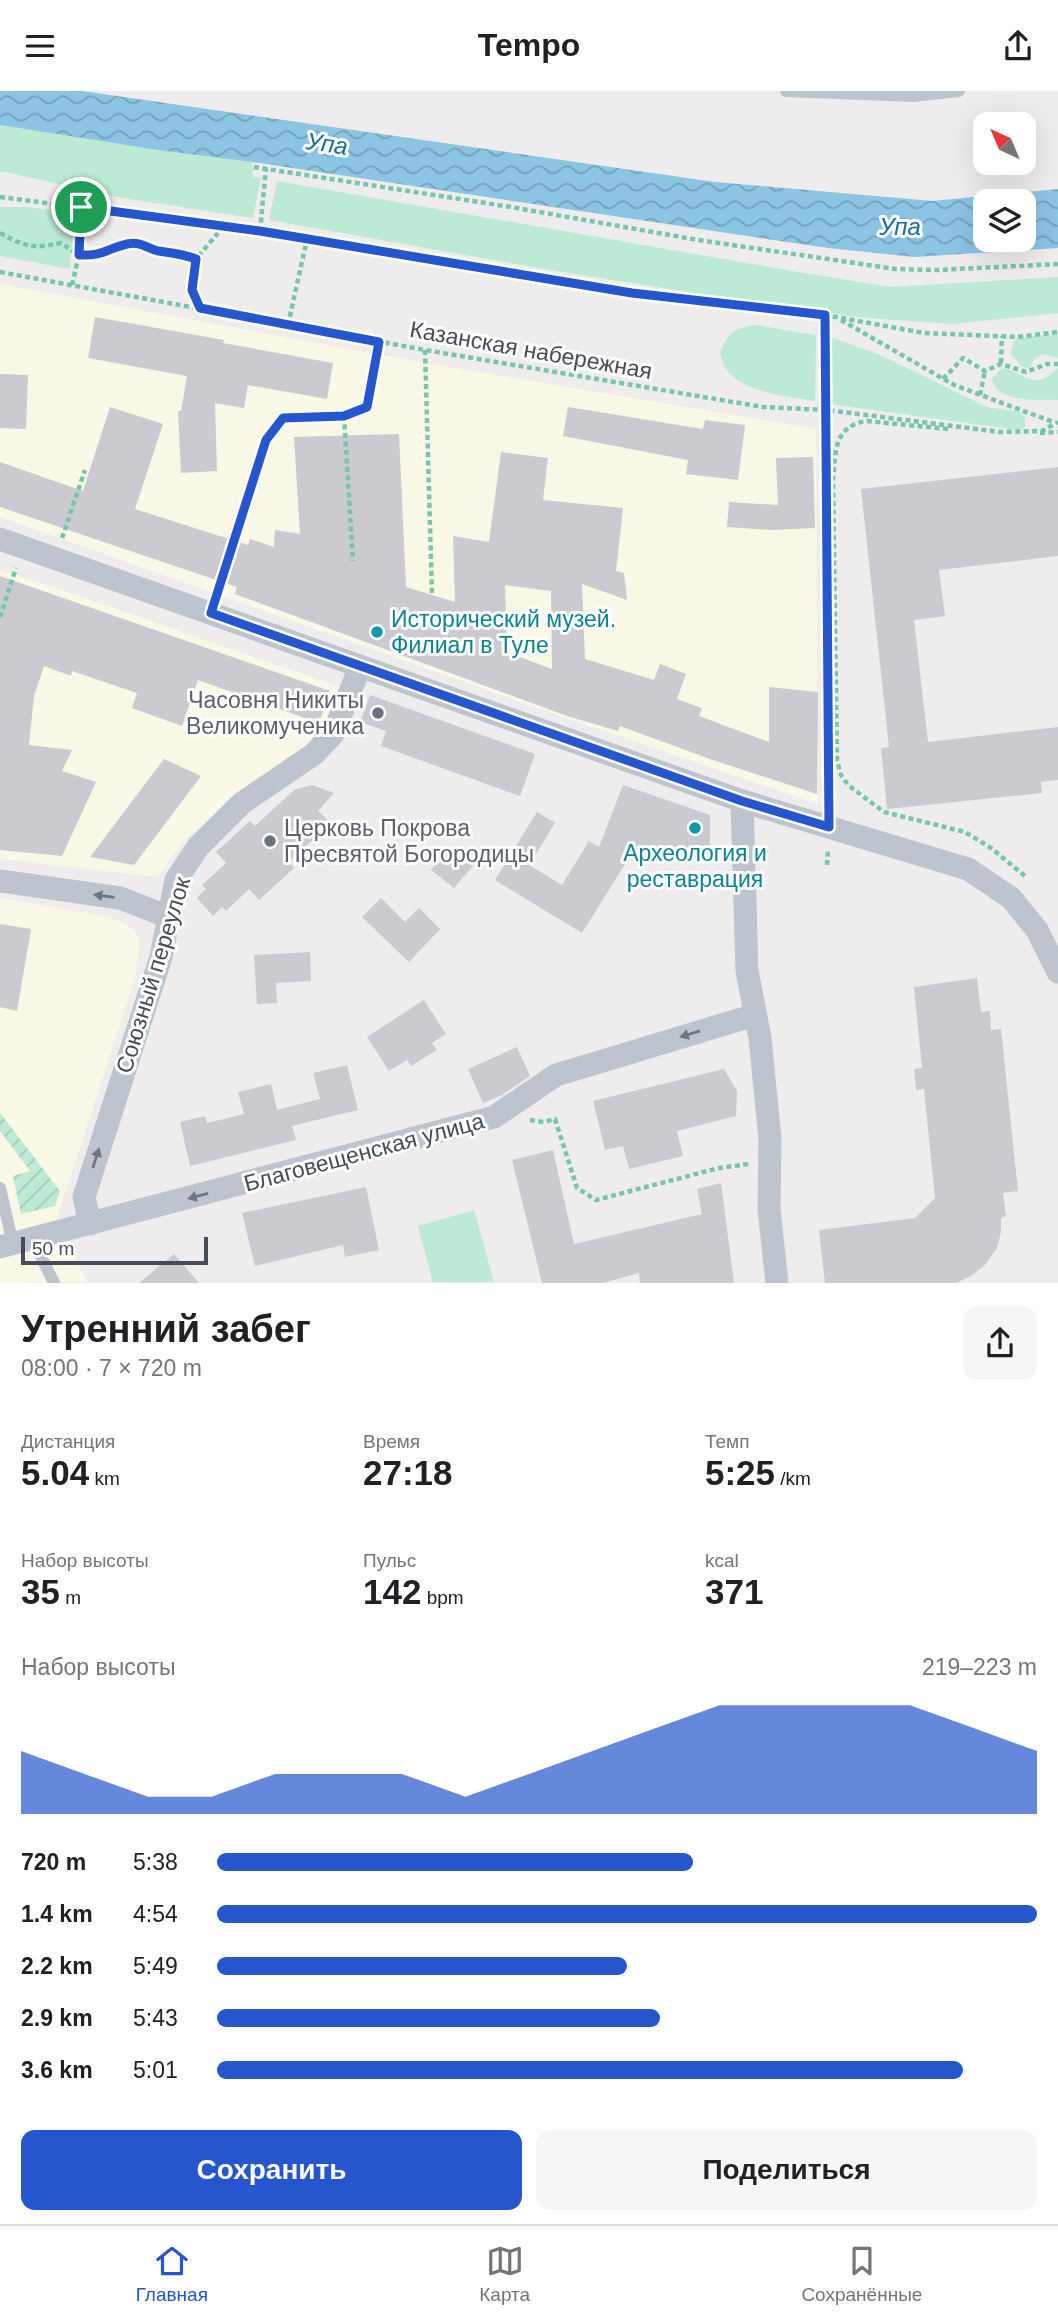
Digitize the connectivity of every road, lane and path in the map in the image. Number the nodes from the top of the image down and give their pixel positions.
1 (786, 91) edge
2 (959, 91) edge
3 (254, 167) dead end
4 (266, 168) junction
5 (0, 197) edge
6 (81, 207) junction
7 (224, 226) junction
8 (260, 231) junction
9 (0, 233) edge
10 (307, 239) junction
11 (79, 255) junction
12 (196, 259) junction
13 (1058, 264) edge
14 (0, 272) edge
15 (72, 285) junction
16 (200, 308) junction
17 (825, 315) junction
18 (837, 317) junction
19 (288, 325) junction
20 (1058, 333) edge
21 (1002, 336) junction
22 (379, 342) junction
23 (425, 350) junction
24 (1001, 364) junction
25 (1058, 364) edge
26 (985, 371) junction
27 (943, 379) junction
28 (981, 395) junction
29 (827, 410) junction
30 (344, 416) junction
31 (1056, 422) edge
32 (1058, 432) edge
33 (85, 470) dead end
34 (0, 539) edge
35 (23, 547) junction
36 (55, 559) junction
37 (353, 561) dead end
38 (432, 595) dead end
39 (211, 613) junction
40 (0, 617) edge
41 (360, 667) junction
42 (742, 801) junction
43 (829, 827) junction
44 (827, 866) dead end
45 (1028, 879) dead end
46 (0, 881) edge
47 (169, 917) junction
48 (1058, 972) edge
49 (755, 1015) junction
50 (494, 1117) junction
51 (770, 1161) junction
52 (0, 1188) edge
53 (90, 1224) junction
54 (15, 1244) edge
55 (54, 1283) edge
56 (777, 1283) edge

1 - 2 lane
3 - 4 path
4 - 8 path
4 - 13 path
5 - 6 path
6 - 7 path
6 - 11 path
7 - 8 path
7 - 12 path
8 - 10 path
9 - 11 path
10 - 17 path
10 - 19 path
11 - 12 path
11 - 15 path
12 - 16 path
14 - 15 path, Казанская набережная
15 - 16 path, Казанская набережная
16 - 19 path, Казанская набережная
17 - 18 path
17 - 29 path
18 - 21 path
18 - 27 path
19 - 22 path, Казанская набережная
20 - 21 path
21 - 24 path
22 - 23 path, Казанская набережная
22 - 30 path
23 - 29 path, Казанская набережная
23 - 38 path
24 - 25 path
24 - 26 path
26 - 27 path
26 - 28 path
27 - 28 path
28 - 31 path
29 - 31 path, Казанская набережная
29 - 43 path
30 - 37 path
30 - 39 path
32 - 45 path
33 - 36 path
34 - 35 street
35 - 36 street
35 - 40 path
36 - 39 street
39 - 41 street
41 - 42 street
41 - 47 street, Союзный переулок
42 - 43 street
42 - 49 street
43 - 44 path
43 - 48 street
47 -> 46 street
53 -> 47 street, Союзный переулок
49 -> 50 street, Благовещенская улица
49 - 51 street
50 - 51 path
50 -> 53 street, Благовещенская улица
51 - 56 street
52 - 54 lane
53 - 54 street, Благовещенская улица
54 - 55 lane

